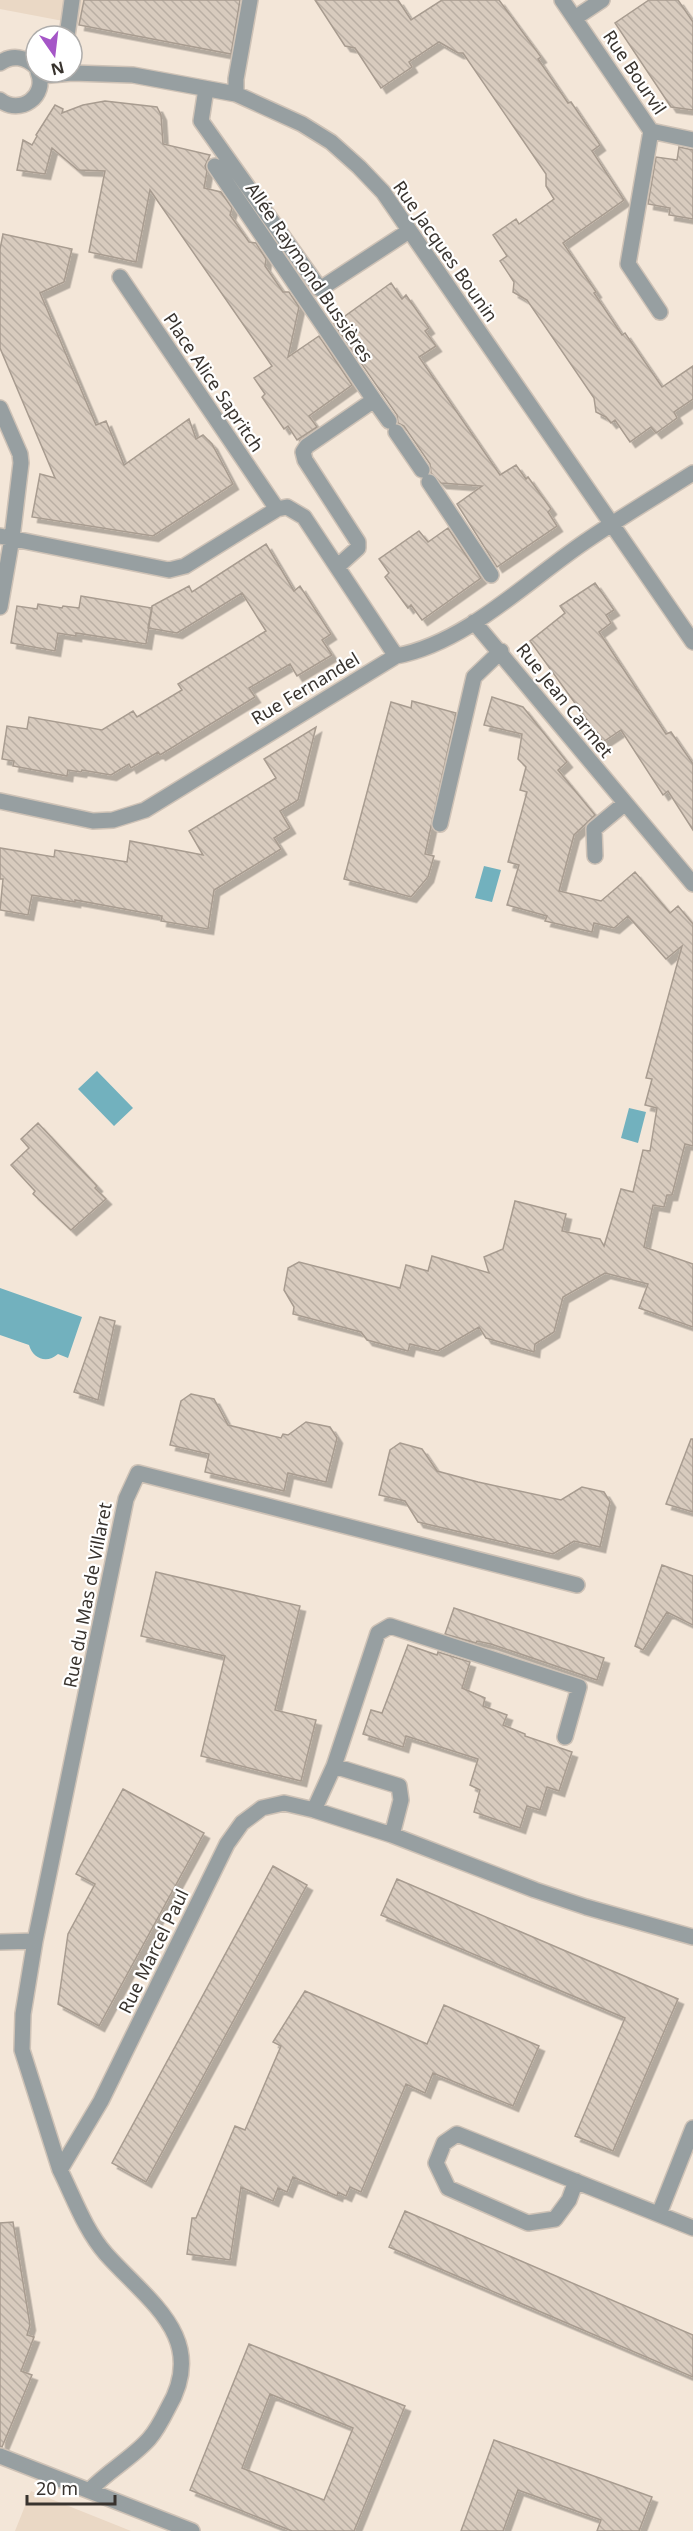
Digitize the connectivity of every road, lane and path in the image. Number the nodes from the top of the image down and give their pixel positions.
1 (72, 0) edge
2 (250, 0) edge
3 (562, 0) edge
4 (602, 0) edge
5 (575, 18) junction
6 (69, 24) edge
7 (24, 58) edge
8 (0, 63) edge
9 (84, 73) edge
10 (40, 84) edge
11 (206, 89) junction
12 (236, 94) junction
13 (2, 106) edge
14 (651, 131) junction
15 (693, 140) edge
16 (215, 166) dead end
17 (409, 231) junction
18 (120, 277) dead end
19 (660, 312) dead end
20 (374, 400) junction
21 (0, 408) edge
22 (693, 473) edge
23 (277, 509) junction
24 (611, 525) junction
25 (6, 537) edge
26 (337, 567) junction
27 (491, 575) dead end
28 (0, 607) edge
29 (474, 622) junction
30 (693, 642) edge
31 (501, 651) junction
32 (396, 656) junction
33 (0, 801) edge
34 (624, 804) junction
35 (440, 824) dead end
36 (595, 856) dead end
37 (693, 885) edge
38 (577, 1585) dead end
39 (565, 1737) dead end
40 (334, 1766) junction
41 (314, 1810) junction
42 (392, 1835) junction
43 (693, 1937) edge
44 (35, 1941) junction
45 (0, 1942) edge
46 (693, 2128) edge
47 (60, 2170) junction
48 (576, 2181) junction
49 (659, 2214) junction
50 (692, 2225) edge
51 (0, 2456) edge
52 (90, 2490) junction
53 (192, 2531) edge

1 - 6 street
2 - 12 street
3 - 5 street, Rue Bourvil
4 - 5 street
5 - 14 street, Rue Bourvil
7 - 8 street, Rue Jacques Bounin
9 - 11 street, Rue Jacques Bounin
10 - 13 street
11 - 12 street, Rue Jacques Bounin
11 - 17 street
12 - 17 street, Rue Jacques Bounin
14 - 15 street, Rue Bourvil
14 - 19 street
16 - 20 street, Allée Raymond Bussières
17 - 24 street, Rue Jacques Bounin
18 - 23 street, Place Alice Sapritch
20 - 26 street
20 - 27 street, Allée Raymond Bussières
21 - 25 street
22 - 24 street, Rue Fernandel
23 - 25 street
23 - 26 street
24 - 29 street, Rue Fernandel
24 - 30 street, Rue Jacques Bounin
25 - 28 street
26 - 32 street
29 - 31 street, Rue Jean Carmet
29 - 32 street, Rue Fernandel
31 - 34 street, Rue Jean Carmet
31 - 35 street
32 - 33 street, Rue Fernandel
34 - 36 street
34 - 37 street, Rue Jean Carmet
38 - 44 street, Rue du Mas de Villaret
39 - 40 street
40 - 41 street
40 - 42 street
41 - 42 street, Rue Marcel Paul
41 - 47 street, Rue Marcel Paul
42 - 43 street, Rue Marcel Paul
44 - 45 street
44 - 47 street, Rue du Mas de Villaret
46 - 49 street
47 - 52 street
48 - 48 street
48 - 49 street
49 - 50 street
51 - 52 street
52 - 53 street

